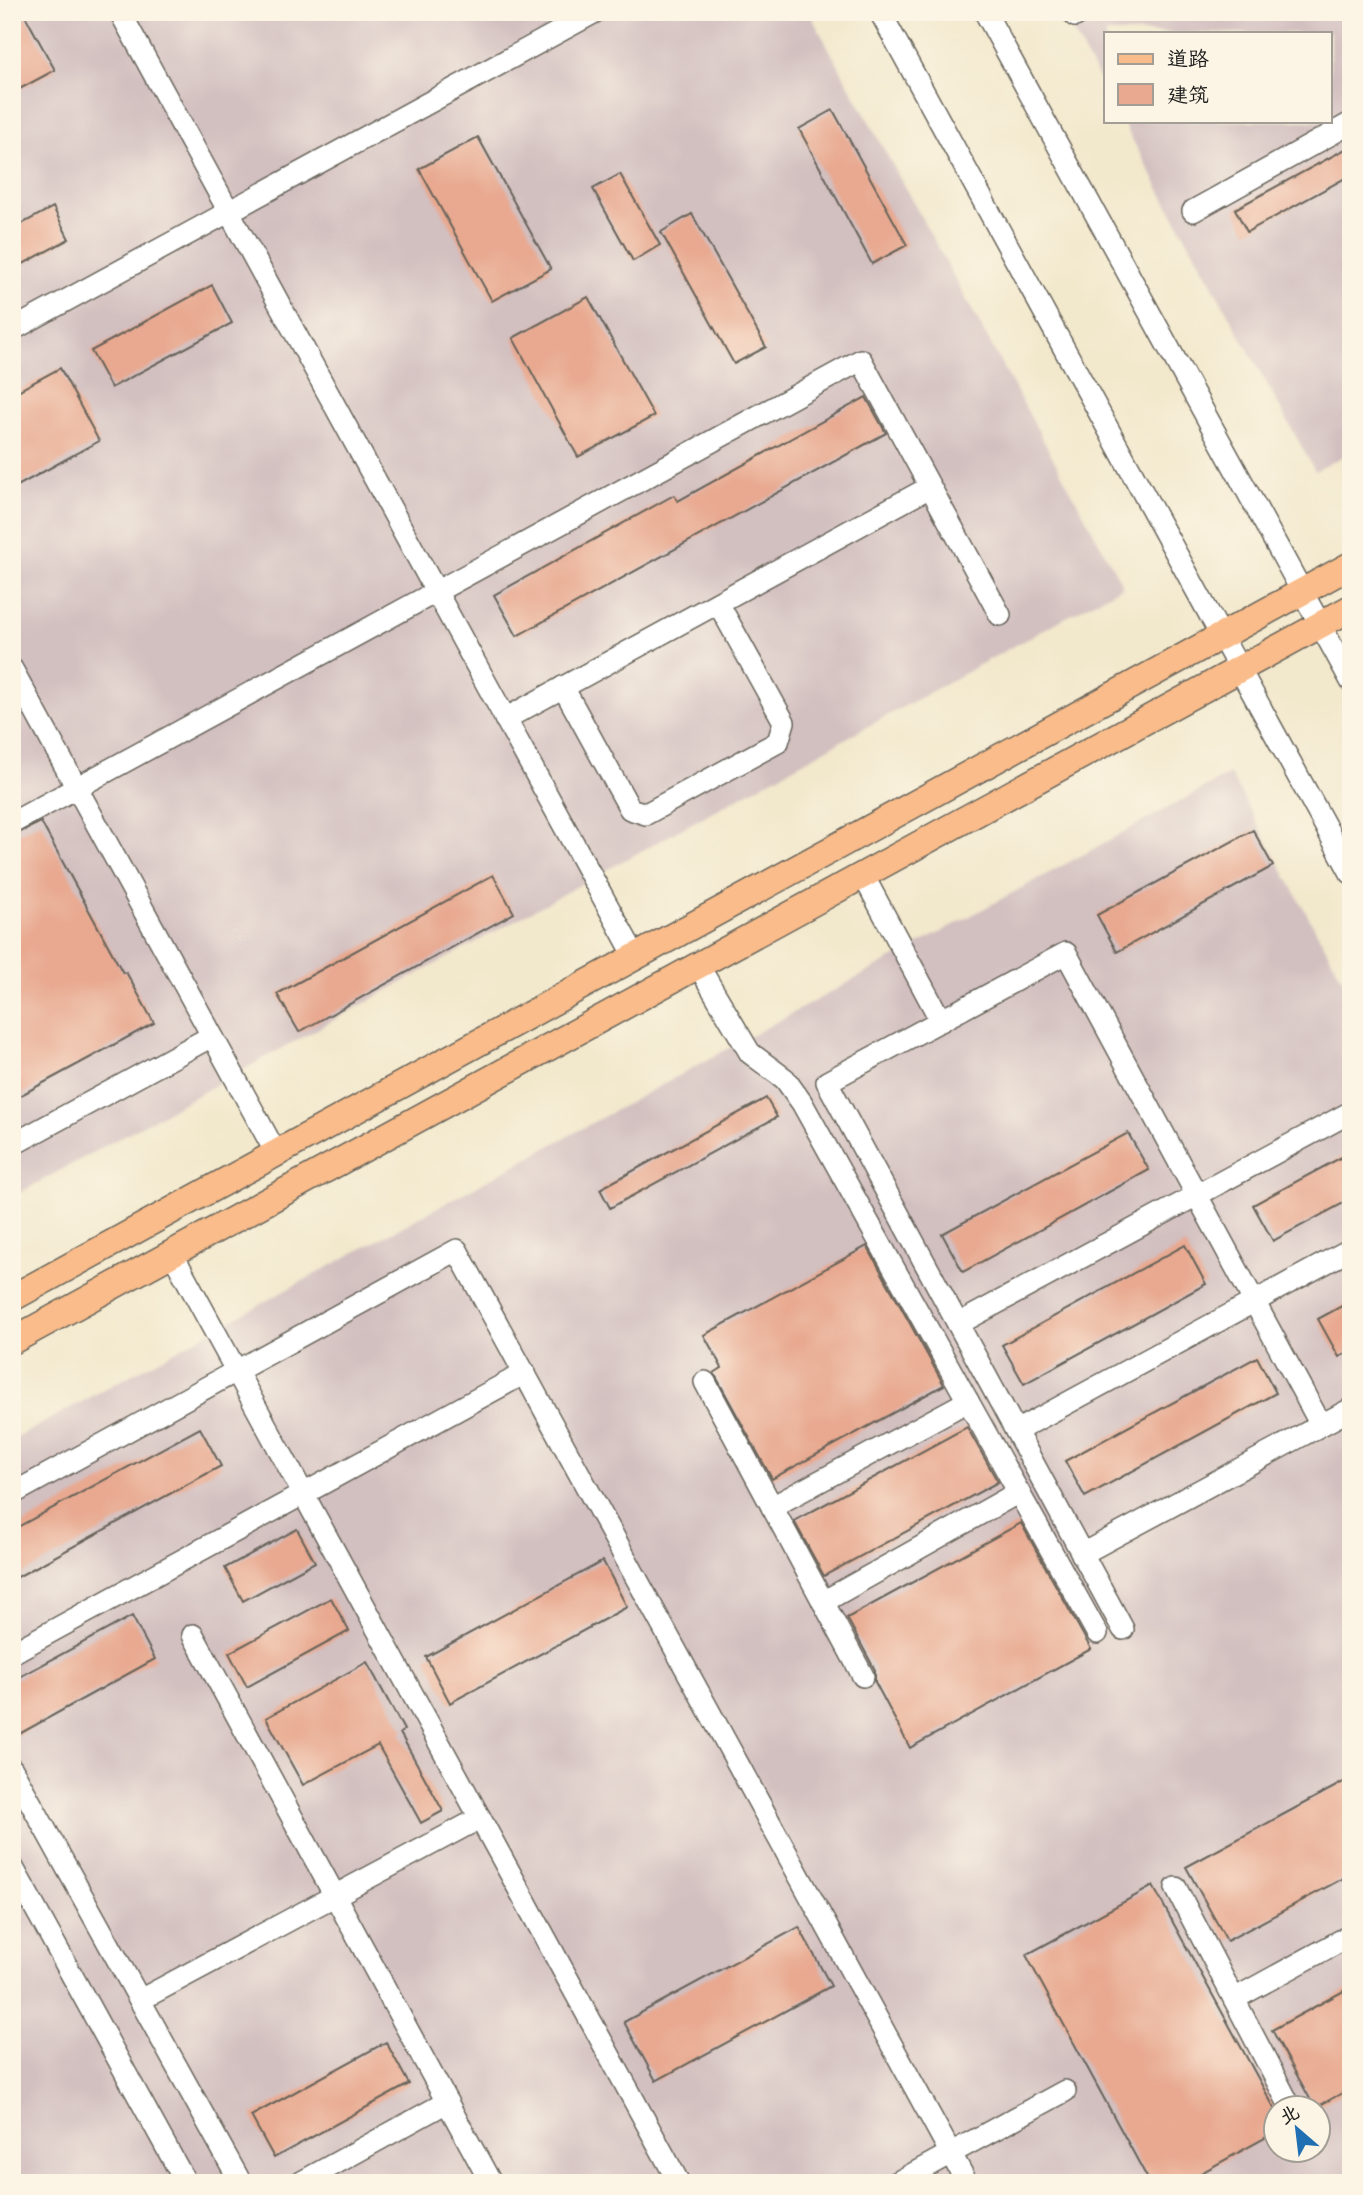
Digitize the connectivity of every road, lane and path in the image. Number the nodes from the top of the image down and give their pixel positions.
1 (120, 12) edge
2 (595, 12) edge
3 (880, 12) edge
4 (985, 12) edge
5 (1073, 12) edge
6 (1082, 12) edge
7 (1351, 123) edge
8 (1193, 211) dead end
9 (229, 212) junction
10 (12, 330) edge
11 (930, 487) junction
12 (1351, 565) edge
13 (436, 592) junction
14 (1302, 592) junction
15 (718, 603) junction
16 (1351, 608) edge
17 (1000, 615) dead end
18 (1320, 625) junction
19 (1221, 636) junction
20 (12, 669) edge
21 (1239, 669) junction
22 (1351, 681) edge
23 (563, 687) junction
24 (505, 719) junction
25 (77, 788) junction
26 (12, 823) edge
27 (1351, 873) edge
28 (863, 875) junction
29 (635, 956) junction
30 (698, 965) junction
31 (942, 1021) junction
32 (212, 1036) junction
33 (1351, 1112) edge
34 (12, 1145) edge
35 (276, 1153) junction
36 (1197, 1195) junction
37 (1351, 1250) edge
38 (172, 1253) junction
39 (12, 1298) edge
40 (1254, 1302) junction
41 (958, 1324) junction
42 (12, 1341) edge
43 (236, 1371) junction
44 (524, 1373) junction
45 (705, 1382) dead end
46 (968, 1401) junction
47 (1351, 1409) edge
48 (1321, 1425) junction
49 (1016, 1431) junction
50 (1018, 1492) junction
51 (12, 1494) edge
52 (303, 1494) junction
53 (772, 1507) junction
54 (1082, 1554) junction
55 (823, 1602) junction
56 (1123, 1629) dead end
57 (1097, 1633) dead end
58 (193, 1635) dead end
59 (12, 1653) edge
60 (863, 1676) dead end
61 (12, 1769) edge
62 (480, 1818) junction
63 (12, 1866) edge
64 (1176, 1888) dead end
65 (334, 1895) junction
66 (1351, 1936) edge
67 (1234, 1999) junction
68 (139, 2000) junction
69 (1065, 2091) dead end
70 (1284, 2094) edge
71 (447, 2102) junction
72 (951, 2153) junction
73 (186, 2183) edge
74 (241, 2183) edge
75 (300, 2183) edge
76 (491, 2183) edge
77 (679, 2183) edge
78 (896, 2183) edge
79 (967, 2183) edge

1 - 9 street
2 - 9 street
3 - 19 street
4 - 14 street
5 - 6 street
7 - 8 street
9 - 10 street
9 - 13 street
11 - 13 street
11 - 15 street
11 - 17 street
12 - 14 main road
13 - 24 street
13 - 25 street
14 - 18 street
14 - 19 main road
15 - 23 street
15 - 23 street
16 - 18 main road
18 - 21 main road
18 - 22 street
19 - 21 street
19 - 29 main road
20 - 25 street
21 - 27 street
21 - 28 main road
23 - 24 street
24 - 29 street
25 - 26 street
25 - 32 street
28 - 30 main road
28 - 31 street
29 - 35 main road
30 - 38 main road
30 - 46 street
31 - 36 street
31 - 41 street
32 - 34 street
32 - 35 street
33 - 36 street
35 - 39 main road
36 - 40 street
36 - 41 street
37 - 40 street
38 - 42 main road
38 - 43 street
40 - 48 street
40 - 49 street
41 - 49 street
43 - 44 street
43 - 51 street
43 - 52 street
44 - 52 street
44 - 72 street
45 - 53 street
46 - 50 street
46 - 53 street
47 - 48 street
48 - 54 street
49 - 54 street
50 - 55 street
50 - 57 street
52 - 59 street
52 - 62 street
53 - 55 street
54 - 56 street
55 - 60 street
58 - 65 street
61 - 68 street
62 - 65 street
62 - 77 street
63 - 73 street
64 - 67 street
65 - 68 street
65 - 71 street
66 - 67 street
67 - 70 street
68 - 74 street
69 - 72 street
71 - 75 street
71 - 76 street
72 - 78 street
72 - 79 street

